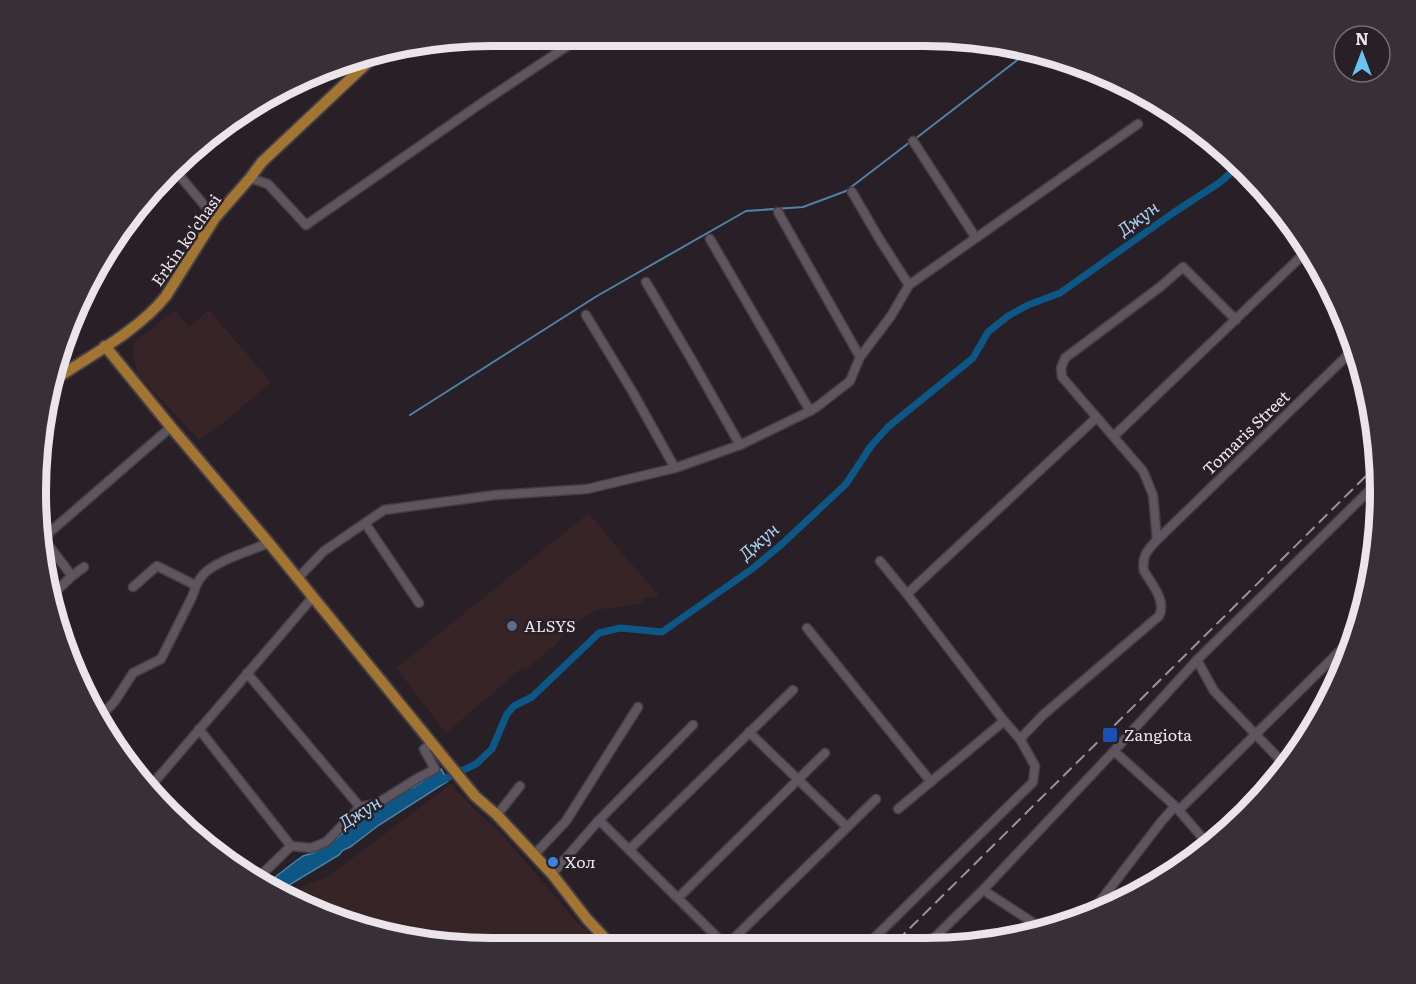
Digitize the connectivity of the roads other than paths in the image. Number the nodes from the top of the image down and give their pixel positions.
1 (569, 46) edge
2 (365, 66) edge
3 (1138, 124) dead end
4 (913, 141) dead end
5 (179, 175) edge
6 (250, 178) junction
7 (852, 192) dead end
8 (778, 212) dead end
9 (215, 218) junction
10 (976, 238) junction
11 (710, 239) dead end
12 (1302, 256) edge
13 (646, 282) dead end
14 (909, 285) junction
15 (586, 315) dead end
16 (1236, 320) junction
17 (105, 346) junction
18 (1348, 355) edge
19 (861, 357) junction
20 (63, 374) edge
21 (810, 411) junction
22 (1096, 418) junction
23 (171, 427) junction
24 (1114, 436) junction
25 (740, 445) junction
26 (675, 468) junction
27 (1370, 490) edge
28 (365, 523) junction
29 (48, 533) edge
30 (1157, 540) junction
31 (269, 543) junction
32 (50, 547) edge
33 (880, 561) dead end
34 (84, 567) dead end
35 (72, 576) junction
36 (298, 578) junction
37 (195, 585) junction
38 (133, 587) dead end
39 (58, 590) edge
40 (907, 594) junction
41 (313, 597) junction
42 (419, 603) dead end
43 (807, 628) dead end
44 (1340, 651) edge
45 (1197, 660) junction
46 (247, 673) junction
47 (793, 690) dead end
48 (638, 707) dead end
49 (104, 712) edge
50 (1004, 721) junction
51 (693, 724) dead end
52 (199, 729) junction
53 (749, 732) junction
54 (1256, 734) junction
55 (1020, 739) junction
56 (431, 744) junction
57 (1114, 751) junction
58 (825, 753) dead end
59 (1280, 759) edge
60 (798, 778) junction
61 (154, 782) edge
62 (931, 782) junction
63 (520, 786) dead end
64 (876, 800) dead end
65 (360, 807) junction
66 (1177, 808) junction
67 (898, 809) dead end
68 (497, 815) junction
69 (599, 820) junction
70 (847, 828) junction
71 (1203, 839) edge
72 (291, 846) junction
73 (629, 850) junction
74 (534, 855) junction
75 (262, 873) edge
76 (552, 874) junction
77 (983, 890) junction
78 (678, 898) junction
79 (1101, 901) edge
80 (1034, 923) edge
81 (604, 938) edge
82 (720, 938) edge
83 (732, 938) edge
84 (874, 938) edge
85 (934, 938) edge

1 - 6 street
2 - 6 main road, Erkin ko'chasi
3 - 10 street
4 - 10 street
5 - 9 street
6 - 9 main road, Erkin ko'chasi
7 - 14 street
8 - 19 street
9 - 17 main road, Erkin ko'chasi
10 - 14 street
11 - 21 street
12 - 16 street
13 - 25 street
14 - 19 street
15 - 26 street
16 - 22 street
16 - 24 street
17 - 20 main road, Erkin ko'chasi
17 - 23 main road
18 - 30 street, Tomaris Street
19 - 21 street
21 - 25 street
22 - 24 street
22 - 40 street
23 - 29 street
23 - 31 main road
24 - 30 street
25 - 26 street
26 - 28 street
27 - 45 street
28 - 36 street
28 - 42 street
30 - 55 street, Tomaris Street
31 - 36 main road
31 - 37 street
32 - 35 street
33 - 40 street
34 - 35 street
35 - 39 street
36 - 41 main road
37 - 38 street
37 - 49 street
40 - 50 street
41 - 46 street
41 - 56 main road
43 - 62 street
44 - 54 street
45 - 54 street
45 - 57 street
46 - 52 street
46 - 65 street
47 - 53 street
48 - 74 street
50 - 55 street
50 - 62 street
51 - 69 street
52 - 61 street
52 - 72 street
53 - 60 street
53 - 73 street
54 - 59 street
54 - 66 street
55 - 84 street
56 - 65 street
56 - 68 main road
57 - 66 street
57 - 77 street
58 - 60 street
60 - 70 street
60 - 78 street
62 - 67 street
63 - 68 street
64 - 70 street
65 - 72 street
66 - 71 street
66 - 79 street
68 - 74 main road
69 - 73 street
69 - 76 street
70 - 83 street
72 - 75 street
73 - 78 street
74 - 76 main road
76 - 81 main road
77 - 80 street
77 - 85 street
78 - 82 street

